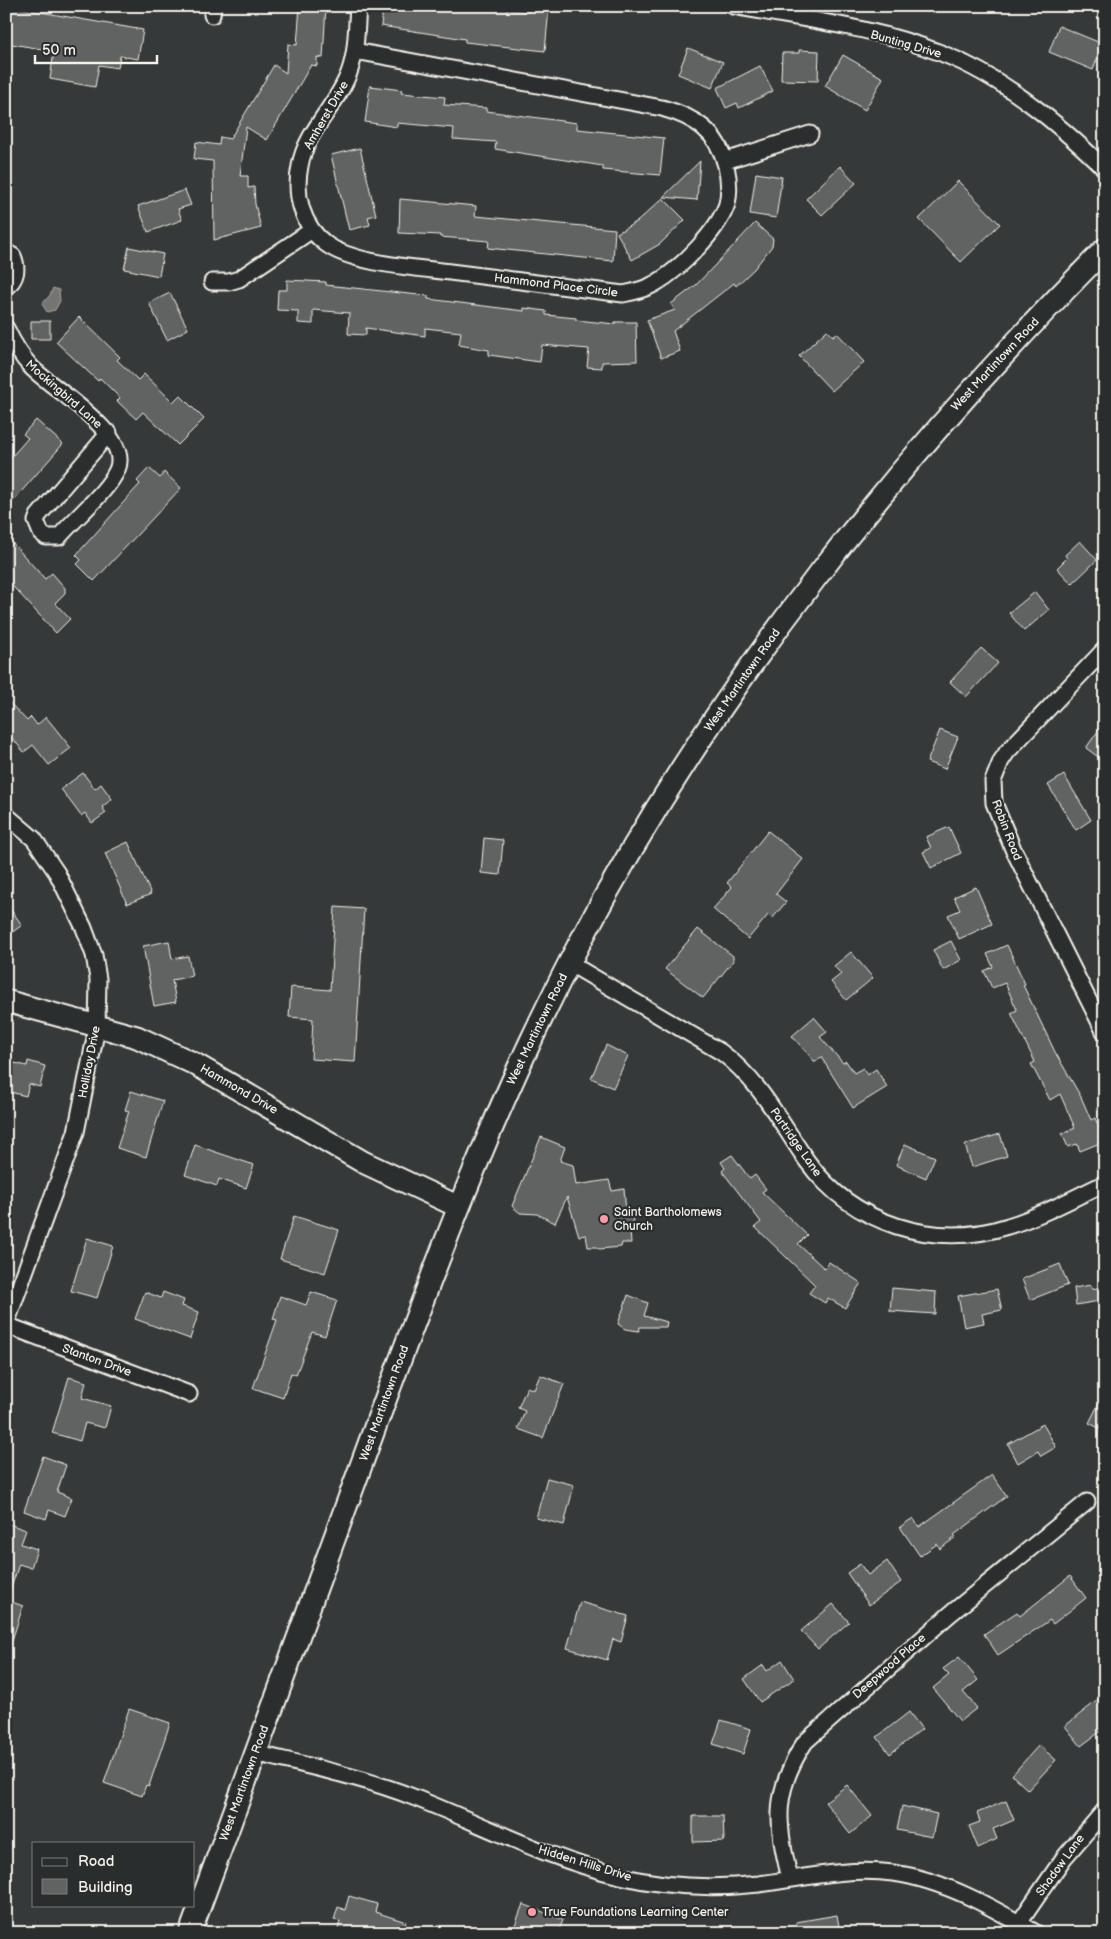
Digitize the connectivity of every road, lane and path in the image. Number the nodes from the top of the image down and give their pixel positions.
1 (358, 6) edge
2 (733, 6) edge
3 (355, 51) junction
4 (810, 134) dead end
5 (725, 161) junction
6 (1105, 169) edge
7 (298, 194) joint
8 (312, 230) junction
9 (1105, 249) edge
10 (6, 252) edge
11 (212, 282) dead end
12 (6, 287) edge
13 (6, 328) edge
14 (109, 433) junction
15 (1105, 649) edge
16 (6, 815) edge
17 (569, 963) junction
18 (6, 1001) edge
19 (97, 1028) junction
20 (1105, 1033) edge
21 (1105, 1183) edge
22 (459, 1207) junction
23 (6, 1325) edge
24 (189, 1394) dead end
25 (1087, 1502) dead end
26 (256, 1753) junction
27 (1105, 1810) edge
28 (790, 1878) junction
29 (1019, 1923) junction
30 (190, 1933) edge
31 (1036, 1933) edge

1 - 3 street, Amherst Drive
2 - 6 street, Bunting Drive
3 - 5 street, Hammond Place Circle
3 - 7 street, Amherst Drive
4 - 5 street
5 - 8 street, Hammond Place Circle
7 - 8 street, Hammond Place Circle
8 - 11 street
9 - 17 main road, West Martintown Road
10 - 12 street
13 - 14 street, Mockingbird Lane
14 - 14 street, Mockingbird Lane
15 - 20 street, Robin Road
16 - 19 street, Holliday Drive
17 - 21 street, Partridge Lane
17 - 22 main road, West Martintown Road
18 - 19 main road, Hammond Drive
19 - 22 main road, Hammond Drive
19 - 23 street, Holliday Drive
22 - 26 main road, West Martintown Road
23 - 24 street, Stanton Drive
25 - 28 street, Deepwood Place
26 - 28 street, Hidden Hills Drive
26 - 30 main road, West Martintown Road
27 - 29 street, Shadow Lane
28 - 29 street, Hidden Hills Drive
29 - 31 street, Hidden Hills Drive

